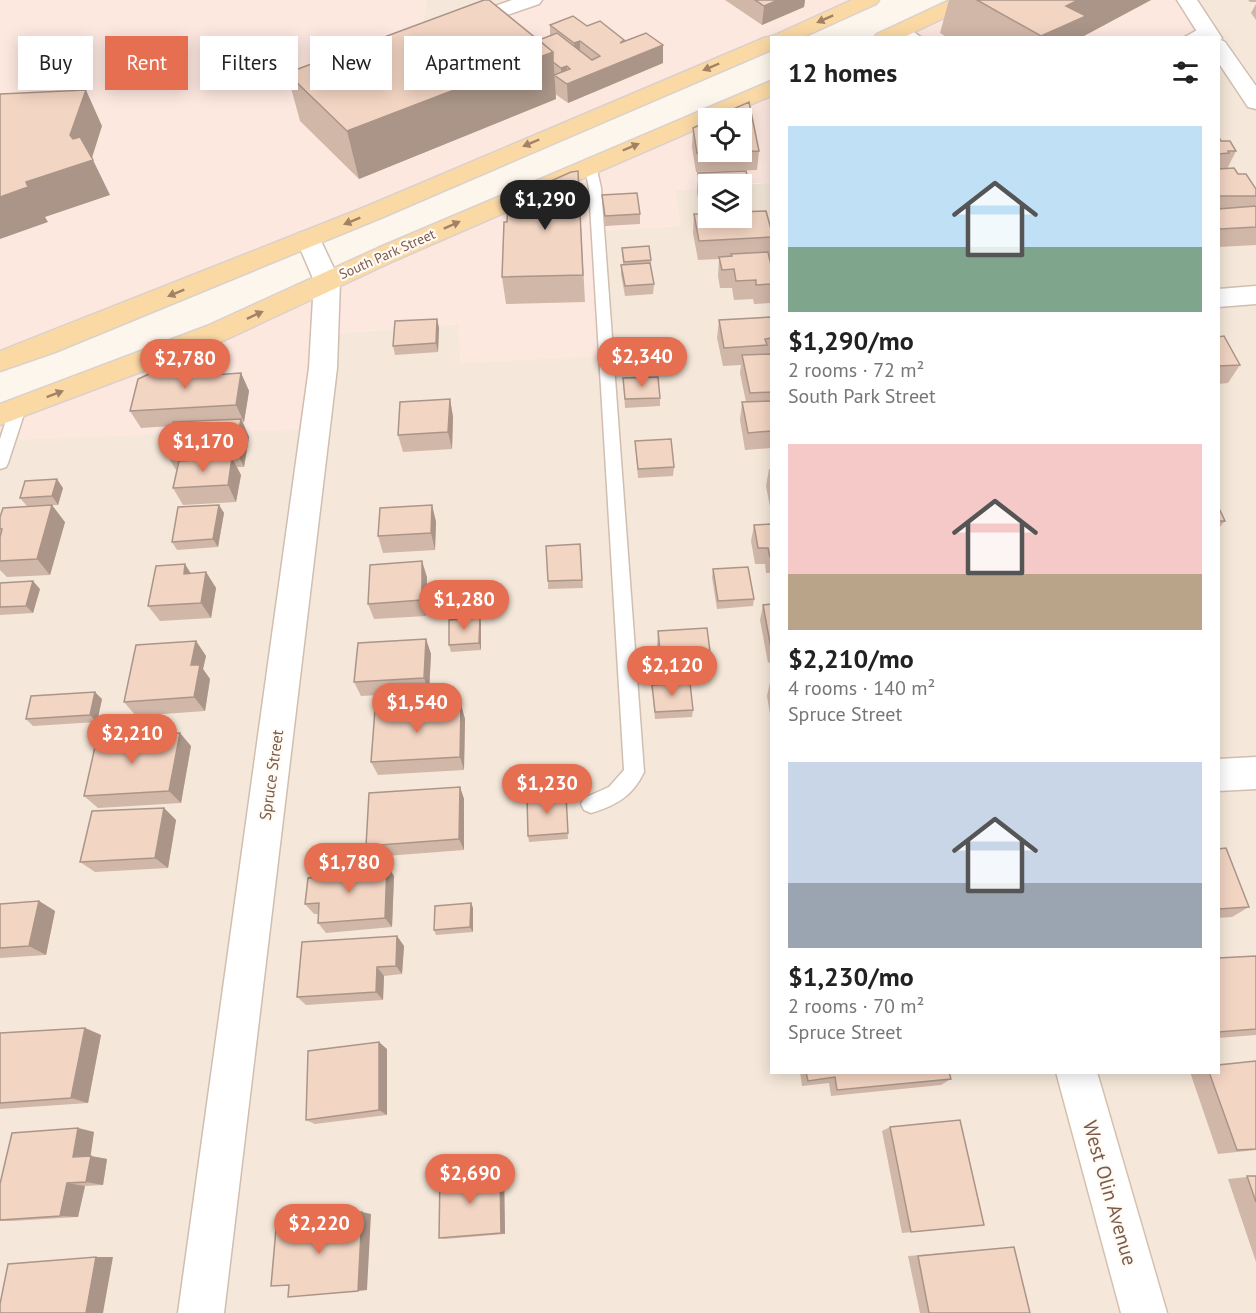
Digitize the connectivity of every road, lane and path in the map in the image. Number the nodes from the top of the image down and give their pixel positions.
1 (532, 0) edge
2 (869, 0) edge
3 (966, 0) edge
4 (1187, 0) edge
5 (443, 31) edge
6 (910, 33) edge
7 (790, 36) edge
8 (894, 36) edge
9 (1205, 36) edge
10 (770, 45) edge
11 (1220, 55) edge
12 (770, 88) edge
13 (1256, 102) edge
14 (590, 165) junction
15 (308, 239) junction
16 (327, 281) junction
17 (1256, 295) edge
18 (1220, 298) edge
19 (0, 361) edge
20 (9, 412) edge
21 (0, 463) edge
22 (1256, 773) edge
23 (1220, 775) edge
24 (591, 804) dead end
25 (1078, 1074) edge
26 (201, 1313) edge
27 (1144, 1313) edge

1 - 5 street
2 -> 7 main road
3 - 6 main road
4 - 9 street
6 - 8 main road
10 -> 15 main road
11 - 13 street
14 -> 12 main road, South Park Street
16 -> 14 main road, South Park Street
14 - 24 lane
15 - 16 street, Spruce Street
15 -> 19 main road
20 -> 16 main road, South Park Street
16 - 26 street, Spruce Street
17 - 18 street
20 - 21 lane
22 - 23 street
25 - 27 street, West Olin Avenue

